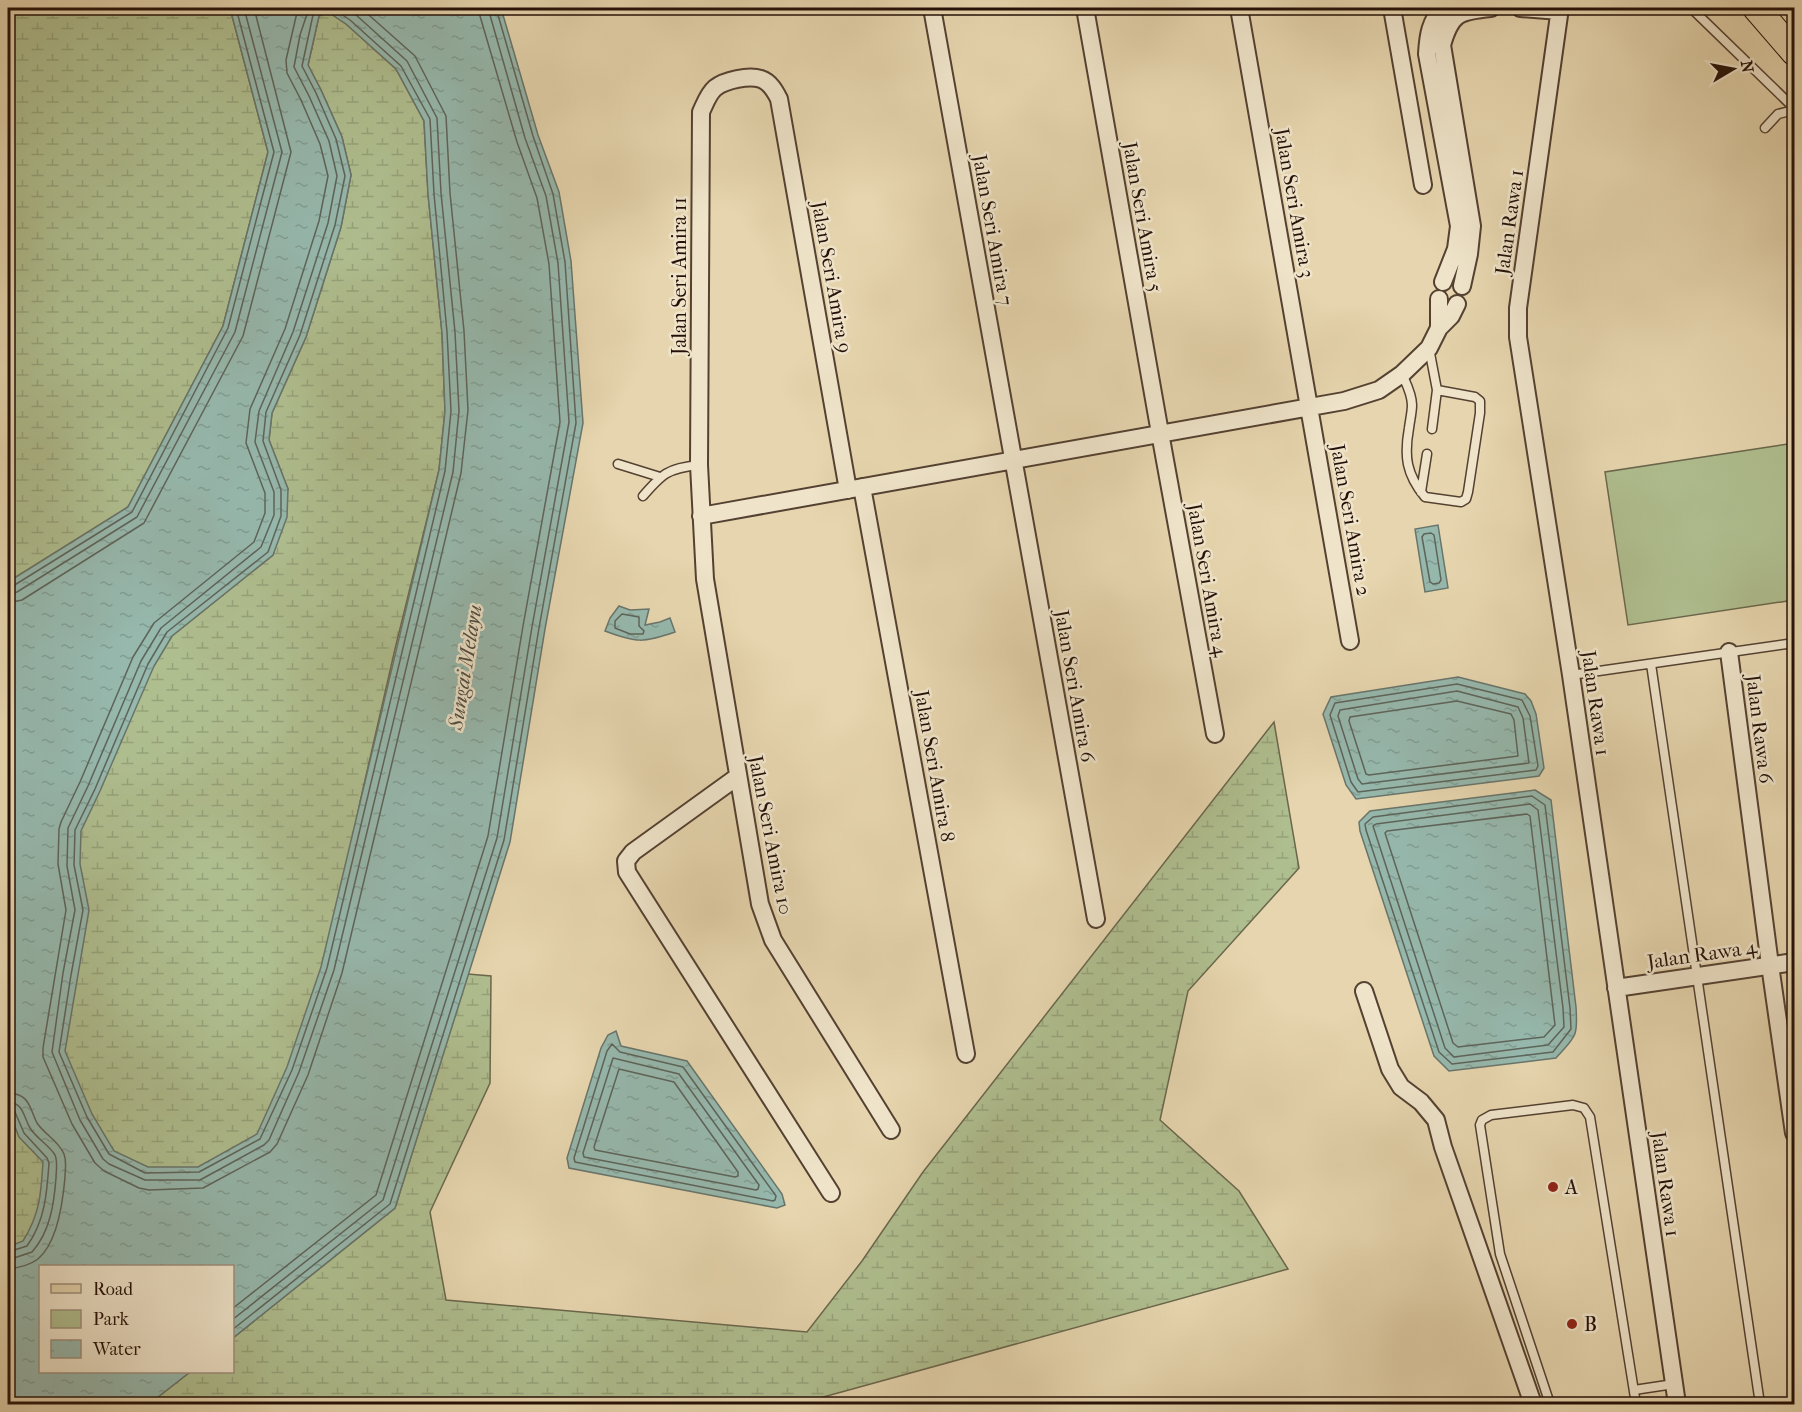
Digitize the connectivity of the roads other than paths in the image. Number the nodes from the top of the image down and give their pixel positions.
1 (932, 8) edge
2 (1085, 8) edge
3 (1239, 8) edge
4 (1392, 8) edge
5 (1443, 8) edge
6 (1491, 8) edge
7 (1520, 8) edge
8 (1691, 8) edge
9 (1740, 8) edge
10 (1756, 8) edge
11 (1560, 9) edge
12 (1792, 47) edge
13 (761, 79) joint
14 (1794, 109) edge
15 (1765, 128) dead end
16 (1423, 185) dead end
17 (1439, 299) dead end
18 (1458, 304) dead end
19 (1439, 328) junction
20 (1429, 348) junction
21 (1402, 374) junction
22 (1437, 390) junction
23 (1310, 406) junction
24 (1432, 429) dead end
25 (1160, 433) junction
26 (1427, 454) dead end
27 (1013, 460) junction
28 (618, 464) dead end
29 (699, 465) junction
30 (660, 477) junction
31 (855, 488) junction
32 (1421, 492) junction
33 (643, 495) dead end
34 (701, 516) junction
35 (1350, 641) dead end
36 (1794, 643) edge
37 (1729, 652) junction
38 (1650, 664) junction
39 (1571, 675) junction
40 (1215, 734) dead end
41 (737, 777) junction
42 (1096, 919) dead end
43 (1794, 962) edge
44 (1770, 966) junction
45 (1695, 977) junction
46 (1616, 988) junction
47 (1364, 991) dead end
48 (966, 1054) dead end
49 (891, 1130) dead end
50 (1794, 1133) edge
51 (831, 1193) dead end
52 (1674, 1384) junction
53 (1634, 1390) junction
54 (1533, 1404) edge
55 (1551, 1404) edge
56 (1636, 1404) edge
57 (1677, 1404) edge
58 (1760, 1404) edge

1 - 27 street, Jalan Seri Amira 7
2 - 25 street, Jalan Seri Amira 5
3 - 23 street, Jalan Seri Amira 3
4 - 16 street
5 - 6 street
7 - 11 street
8 - 14 lane
9 - 12 street
10 - 12 main road
11 - 39 street, Jalan Rawa 1
13 - 29 street, Jalan Seri Amira 11
13 - 31 street, Jalan Seri Amira 9
14 - 15 lane
17 - 19 street
18 - 19 street
19 - 20 street
20 - 21 street
20 - 22 lane
21 - 23 street
21 - 32 lane
22 - 24 lane
22 - 32 lane
23 - 25 street
23 - 35 street, Jalan Seri Amira 2
25 - 27 street
25 - 40 street, Jalan Seri Amira 4
26 - 32 lane
27 - 31 street
27 - 42 street, Jalan Seri Amira 6
28 - 30 lane
29 - 30 lane
29 - 34 street, Jalan Seri Amira 11
30 - 33 lane
31 - 34 street
31 - 48 street, Jalan Seri Amira 8
34 - 41 street, Jalan Seri Amira 10
36 - 37 lane
37 - 38 lane
37 - 44 street, Jalan Rawa 6
38 - 39 lane
38 - 45 lane
39 - 46 street, Jalan Rawa 1
41 - 49 street, Jalan Seri Amira 10
41 - 51 street
43 - 44 street, Jalan Rawa 4
44 - 45 street, Jalan Rawa 4
44 - 50 street, Jalan Rawa 6
45 - 46 street, Jalan Rawa 4
45 - 58 lane
46 - 52 street, Jalan Rawa 1
47 - 54 street
52 - 53 lane
52 - 57 street, Jalan Rawa 1
53 - 55 lane
53 - 56 lane

